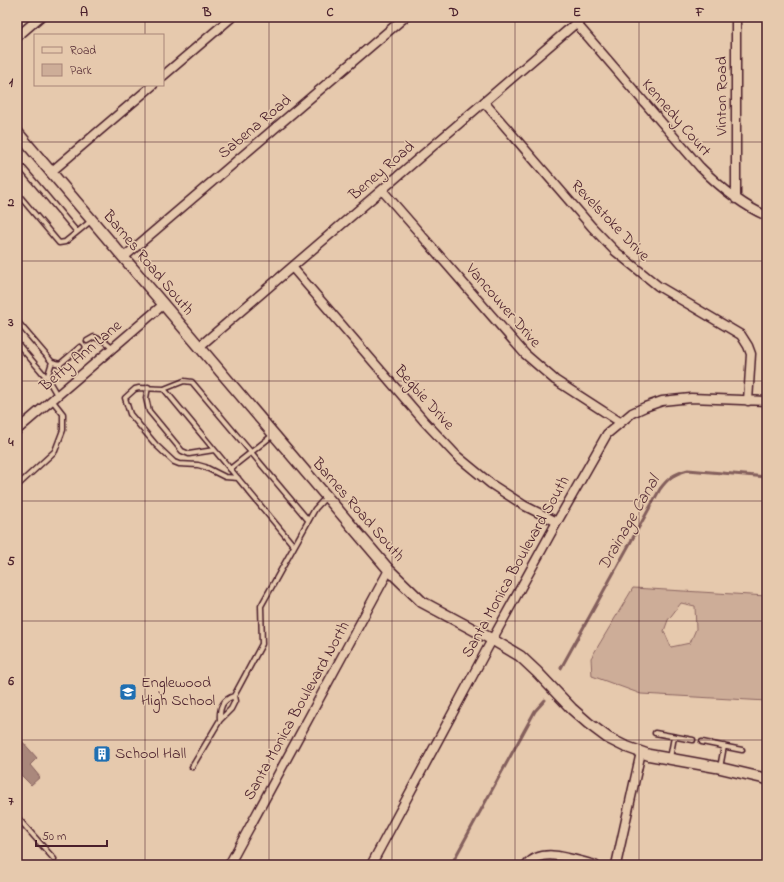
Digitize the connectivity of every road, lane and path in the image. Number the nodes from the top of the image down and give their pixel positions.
1 (40, 17) edge
2 (232, 17) edge
3 (405, 17) edge
4 (583, 17) edge
5 (736, 17) edge
6 (576, 23) junction
7 (17, 37) edge
8 (164, 75) edge
9 (151, 86) edge
10 (484, 102) junction
11 (18, 136) edge
12 (17, 161) edge
13 (51, 172) junction
14 (382, 190) junction
15 (17, 193) edge
16 (736, 199) junction
17 (767, 216) edge
18 (92, 220) junction
19 (77, 232) junction
20 (124, 257) junction
21 (292, 267) junction
22 (164, 304) junction
23 (17, 321) edge
24 (87, 341) dead end
25 (17, 343) edge
26 (80, 347) dead end
27 (199, 347) junction
28 (113, 348) junction
29 (52, 362) junction
30 (47, 378) junction
31 (148, 387) junction
32 (164, 389) junction
33 (54, 398) junction
34 (748, 401) junction
35 (767, 401) edge
36 (620, 422) junction
37 (17, 430) edge
38 (274, 434) junction
39 (214, 450) junction
40 (251, 453) junction
41 (230, 469) junction
42 (238, 478) junction
43 (17, 486) edge
44 (327, 497) junction
45 (308, 520) junction
46 (557, 522) junction
47 (294, 546) junction
48 (389, 570) junction
49 (493, 640) junction
50 (234, 696) junction
51 (220, 720) junction
52 (656, 733) dead end
53 (674, 737) junction
54 (693, 740) dead end
55 (702, 742) dead end
56 (724, 746) junction
57 (742, 750) dead end
58 (640, 752) junction
59 (670, 759) junction
60 (192, 767) dead end
61 (720, 768) junction
62 (767, 779) edge
63 (17, 817) edge
64 (54, 859) dead end
65 (229, 865) edge
66 (371, 865) edge
67 (527, 865) edge
68 (595, 865) edge
69 (616, 865) edge

1 - 7 street
2 - 8 street
3 - 20 street, Sabena Road
4 - 6 street, Beney Road
5 - 16 street, Vinton Road
6 - 10 street, Beney Road
6 - 16 street, Kennedy Court
9 - 13 street
10 - 14 street, Beney Road
10 - 34 street, Revelstoke Drive
11 - 13 street, Barnes Road South
12 - 19 lane
13 - 18 street, Barnes Road South
14 - 21 street, Beney Road
14 - 36 street, Vancouver Drive
15 - 19 lane
16 - 17 street, Kennedy Court
18 - 19 lane
18 - 20 street, Barnes Road South
20 - 22 street, Barnes Road South
21 - 27 street, Beney Road
21 - 46 street, Begbie Drive
22 - 27 street, Barnes Road South
22 - 28 street, Betty Ann Lane
23 - 29 lane
24 - 28 lane
25 - 30 lane
26 - 29 lane
27 - 38 street, Barnes Road South
28 - 33 street, Betty Ann Lane
29 - 30 lane
30 - 33 lane
31 - 32 lane
31 - 39 lane
31 - 42 lane
32 - 39 lane
32 - 40 lane
33 - 37 street, Betty Ann Lane
33 - 43 lane
34 - 35 street, Santa Monica Boulevard South
34 - 36 street, Santa Monica Boulevard South
36 - 46 street, Santa Monica Boulevard South
38 - 40 lane
38 - 44 street, Barnes Road South
39 - 41 lane
40 - 41 lane
40 - 45 lane
41 - 42 lane
42 - 47 lane
44 - 45 lane
44 - 48 street, Barnes Road South
45 - 47 lane
46 - 49 street, Santa Monica Boulevard South
47 - 50 lane
48 - 49 street, Barnes Road South
48 - 65 street, Santa Monica Boulevard North
49 - 58 street, Barnes Road South
49 - 66 street, Santa Monica Boulevard South
50 - 51 lane
50 - 51 lane
51 - 60 lane
52 - 53 lane
53 - 54 lane
53 - 59 lane
55 - 56 lane
56 - 57 lane
56 - 61 lane
58 - 59 street, Barnes Road South
58 - 69 street
59 - 61 street, Barnes Road South
61 - 62 street, Barnes Road South
63 - 64 lane
67 - 68 street

